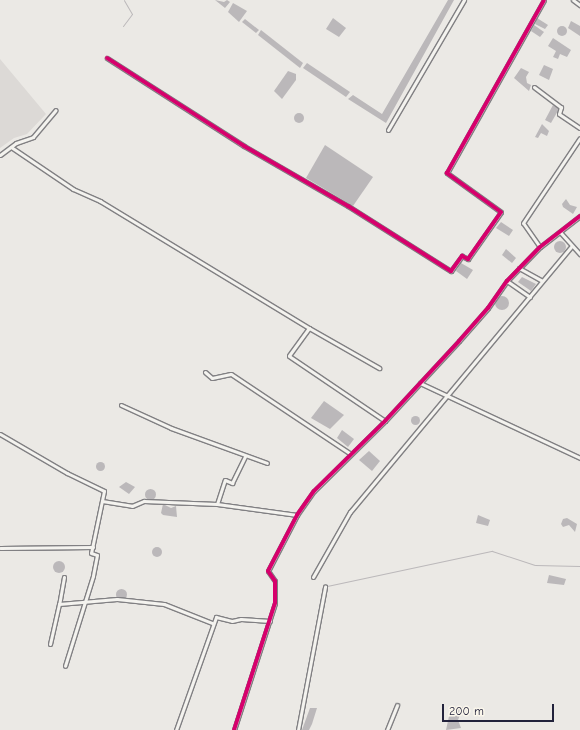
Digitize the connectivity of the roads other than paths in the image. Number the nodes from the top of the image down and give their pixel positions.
1 (464, 0) edge
2 (544, 0) edge
3 (573, 0) edge
4 (580, 5) edge
5 (107, 58) dead end
6 (534, 87) dead end
7 (56, 110) dead end
8 (580, 128) edge
9 (388, 130) dead end
10 (580, 138) edge
11 (11, 147) junction
12 (0, 155) edge
13 (580, 216) edge
14 (560, 232) junction
15 (572, 246) junction
16 (540, 247) junction
17 (580, 254) edge
18 (519, 268) junction
19 (507, 281) junction
20 (542, 281) junction
21 (530, 297) junction
22 (309, 328) junction
23 (379, 368) dead end
24 (205, 372) dead end
25 (420, 383) junction
26 (444, 396) junction
27 (121, 405) dead end
28 (385, 421) junction
29 (0, 434) edge
30 (351, 454) junction
31 (245, 456) junction
32 (580, 458) edge
33 (267, 462) dead end
34 (102, 501) junction
35 (217, 504) junction
36 (297, 515) junction
37 (93, 547) junction
38 (0, 548) edge
39 (64, 577) dead end
40 (313, 577) dead end
41 (325, 587) dead end
42 (87, 601) junction
43 (59, 604) junction
44 (270, 621) junction
45 (212, 623) junction
46 (50, 644) dead end
47 (65, 666) dead end
48 (397, 705) dead end
49 (176, 730) edge
50 (234, 730) edge
51 (298, 730) edge
52 (388, 730) edge

1 - 9 street
2 - 5 street
3 - 4 street
6 - 8 street
7 - 11 street
10 - 16 street
11 - 12 street
11 - 22 street
13 - 14 street
14 - 15 street
14 - 16 street
15 - 17 street
15 - 20 street
16 - 18 street
18 - 19 street
18 - 20 street
19 - 21 street
19 - 25 street
20 - 21 street
21 - 26 street
22 - 23 street
22 - 28 street
24 - 30 street
25 - 26 street
25 - 28 street
26 - 32 street
26 - 40 street
27 - 31 street
28 - 30 street
29 - 34 street
30 - 36 street
31 - 33 street
31 - 35 street
34 - 35 street
34 - 37 street
35 - 36 street
36 - 44 street
37 - 38 street
37 - 42 street
39 - 43 street
41 - 51 street
42 - 43 street
42 - 45 street
42 - 47 street
43 - 46 street
44 - 45 street
44 - 50 street
45 - 49 street
48 - 52 street

